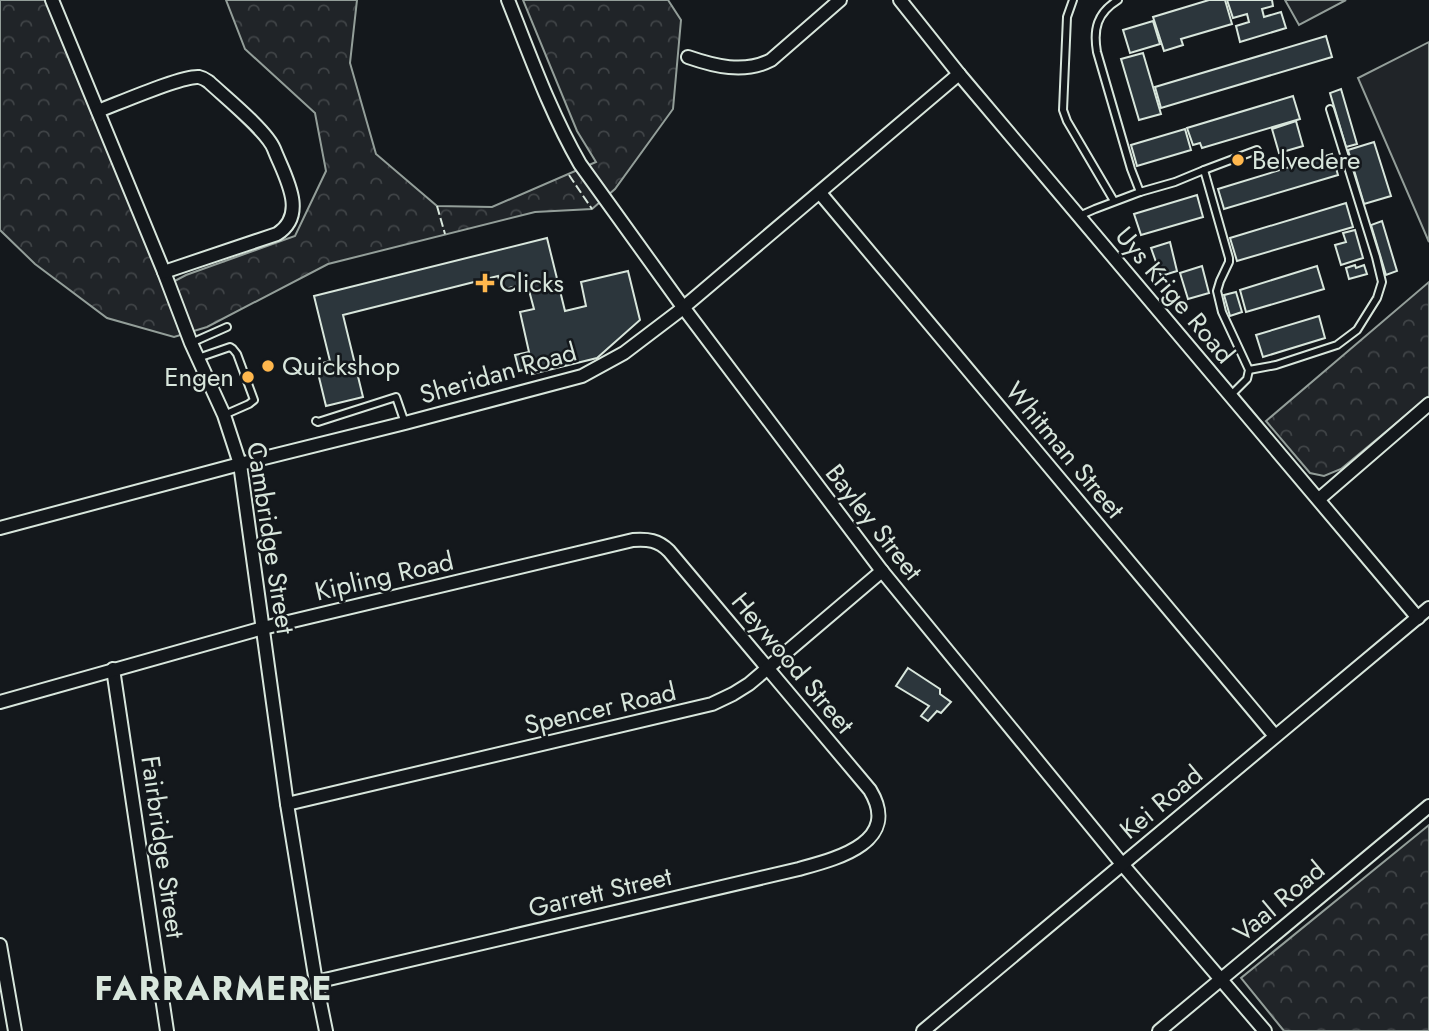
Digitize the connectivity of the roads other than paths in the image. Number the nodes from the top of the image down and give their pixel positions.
1 (52, 0) edge
2 (508, 0) edge
3 (840, 0) edge
4 (900, 0) edge
5 (1073, 0) edge
6 (1118, 0) edge
7 (688, 57) dead end
8 (959, 74) junction
9 (1330, 108) dead end
10 (98, 111) junction
11 (1258, 150) dead end
12 (1204, 170) junction
13 (1140, 192) junction
14 (820, 193) junction
15 (1114, 201) junction
16 (1079, 216) junction
17 (164, 272) junction
18 (683, 307) junction
19 (227, 327) dead end
20 (191, 343) junction
21 (198, 358) junction
22 (1250, 370) junction
23 (1230, 396) junction
24 (1429, 404) edge
25 (223, 415) junction
26 (316, 421) dead end
27 (405, 423) junction
28 (240, 464) junction
29 (1319, 499) junction
30 (0, 528) edge
31 (659, 542) joint
32 (882, 571) junction
33 (1429, 608) edge
34 (1418, 618) junction
35 (263, 628) junction
36 (113, 669) junction
37 (767, 669) junction
38 (0, 702) edge
39 (1275, 737) junction
40 (287, 804) junction
41 (1429, 806) edge
42 (877, 821) joint
43 (1122, 864) junction
44 (0, 945) edge
45 (1220, 979) junction
46 (316, 982) junction
47 (15, 1031) edge
48 (167, 1031) edge
49 (327, 1031) edge
50 (923, 1031) edge
51 (1159, 1031) edge
52 (1265, 1031) edge

1 - 10 street, Cambridge Street
2 - 18 street, Bayley Street
3 - 7 street
4 - 8 street, Uys Krige Road
5 - 15 lane
6 - 13 lane
8 - 14 street, Sheridan Road
8 - 16 street, Uys Krige Road
9 - 22 lane
10 - 17 street, Cambridge Street
10 - 17 street
11 - 12 lane
12 - 13 lane
12 - 22 lane
13 - 15 lane
14 - 18 street, Sheridan Road
14 - 39 street, Whitman Street
15 - 16 lane
16 - 23 street, Uys Krige Road
17 - 20 street, Cambridge Street
18 - 27 street, Sheridan Road
18 - 32 street, Bayley Street
19 - 20 lane
20 - 21 street, Cambridge Street
21 - 25 street, Cambridge Street
21 - 25 lane
22 - 23 lane
23 - 29 street, Uys Krige Road
24 - 29 street
25 - 28 street, Cambridge Street
26 - 27 lane
27 - 28 street, Sheridan Road
28 - 30 street, Sheridan Road
28 - 35 street, Cambridge Street
29 - 34 street, Uys Krige Road
31 - 35 street, Kipling Road
31 - 37 street, Heywood Street
32 - 37 street, Spencer Road
32 - 43 street, Bayley Street
33 - 34 street, Kei Road
34 - 39 street, Kei Road
35 - 36 street, Kipling Road
35 - 40 street, Cambridge Street
36 - 38 street, Kipling Road
36 - 48 street, Fairbridge Street
37 - 40 street, Spencer Road
37 - 42 street, Heywood Street
39 - 43 street, Kei Road
40 - 46 street, Cambridge Street
41 - 45 street, Vaal Road
42 - 46 street, Garrett Street
43 - 45 street, Bayley Street
43 - 50 street, Kei Road
44 - 47 street
45 - 51 street, Vaal Road
45 - 52 street, Bayley Street
46 - 49 street, Cambridge Street

